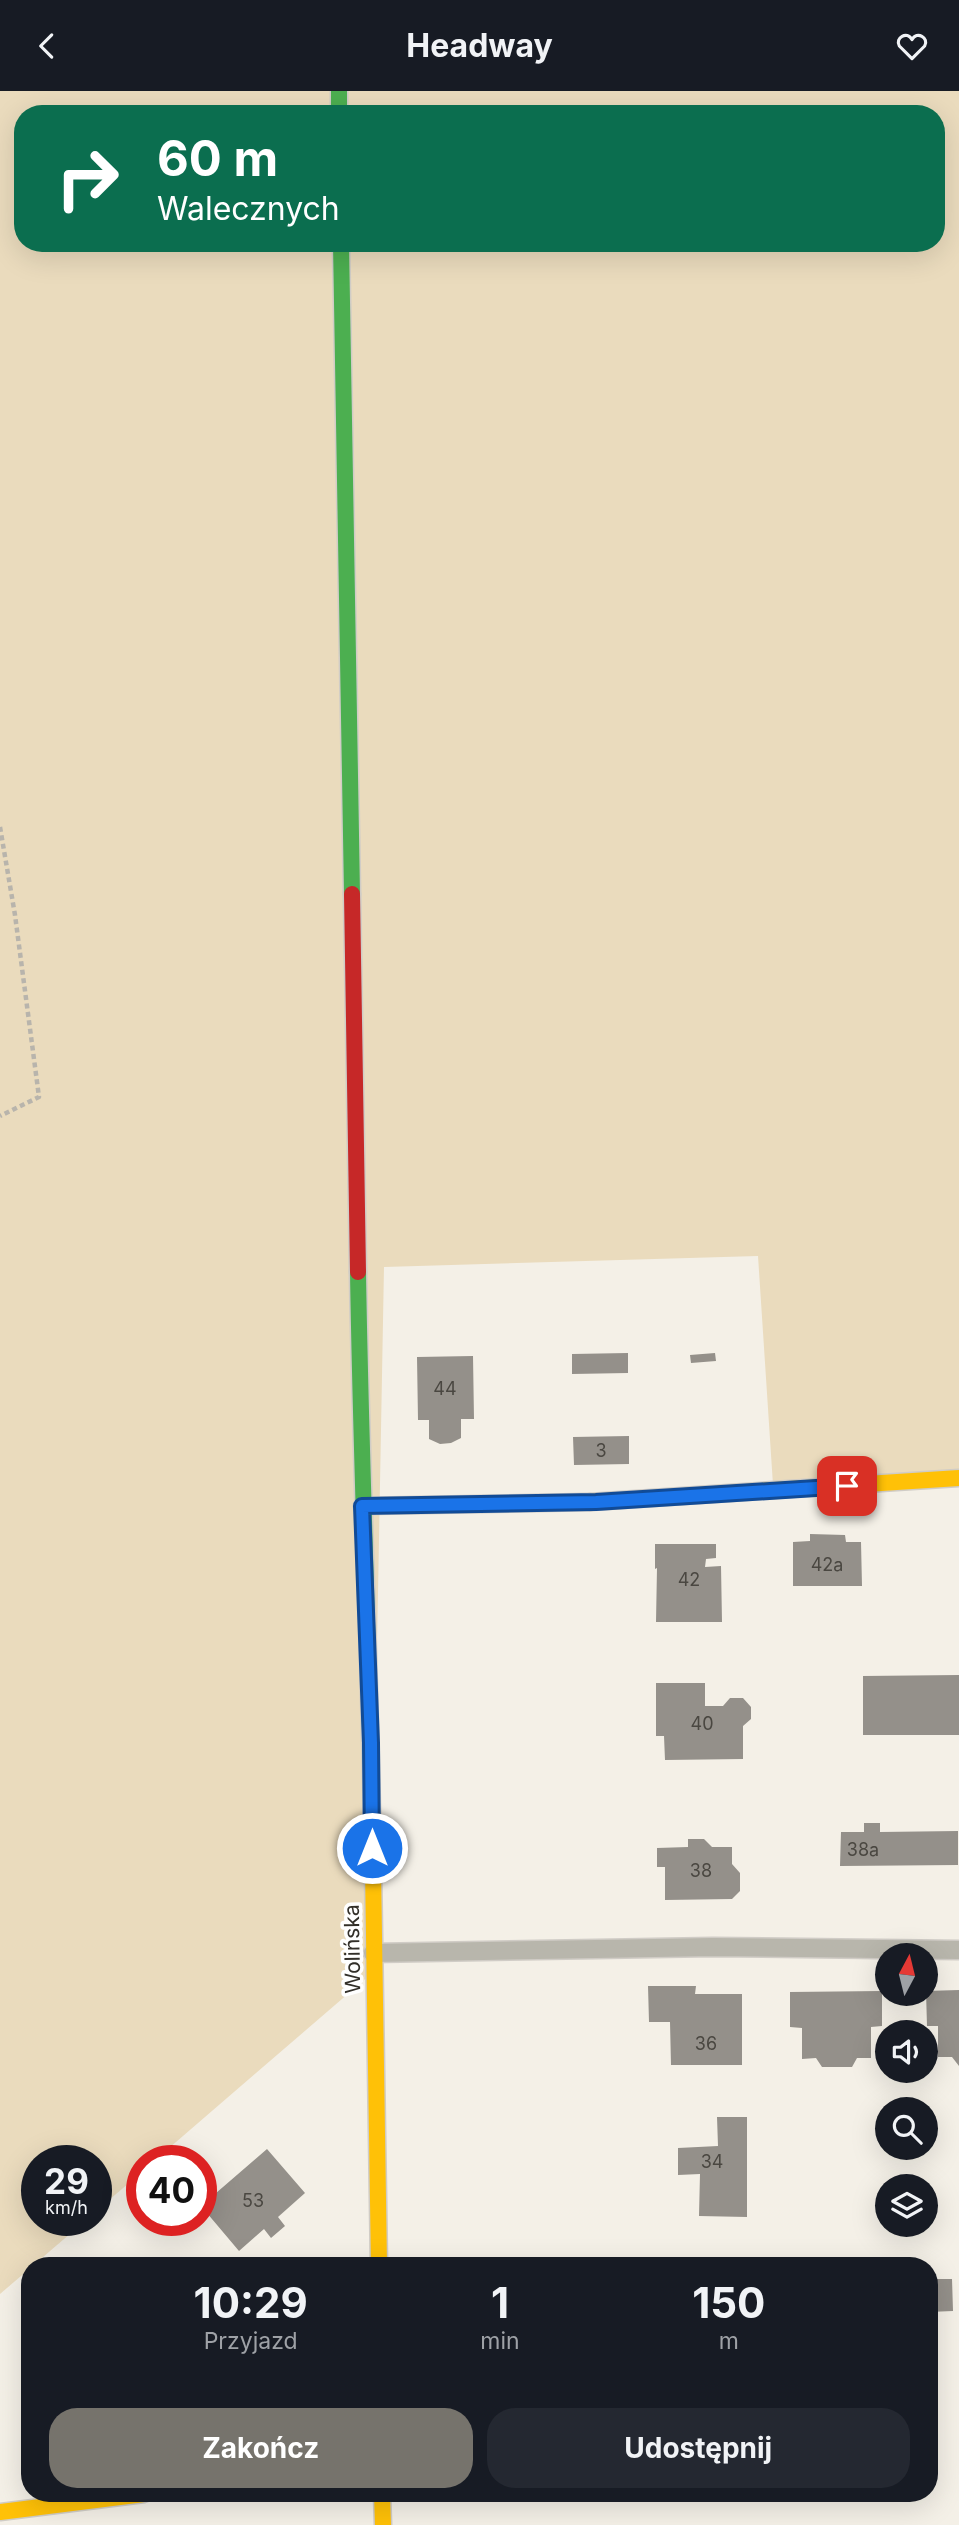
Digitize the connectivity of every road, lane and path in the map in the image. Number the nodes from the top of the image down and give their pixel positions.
1 (341, 252) edge
2 (0, 827) edge
3 (0, 1117) edge
4 (959, 1478) edge
5 (362, 1506) junction
6 (959, 1950) edge
7 (373, 1954) junction
8 (379, 2257) edge
9 (80, 2502) edge
10 (382, 2502) edge
11 (0, 2512) edge
12 (383, 2525) edge

1 - 5 street, Wolińska
2 - 3 path
4 - 5 street
5 - 7 street, Wolińska
6 - 7 lane
7 - 8 street, Wolińska
9 - 11 street
10 - 12 street

